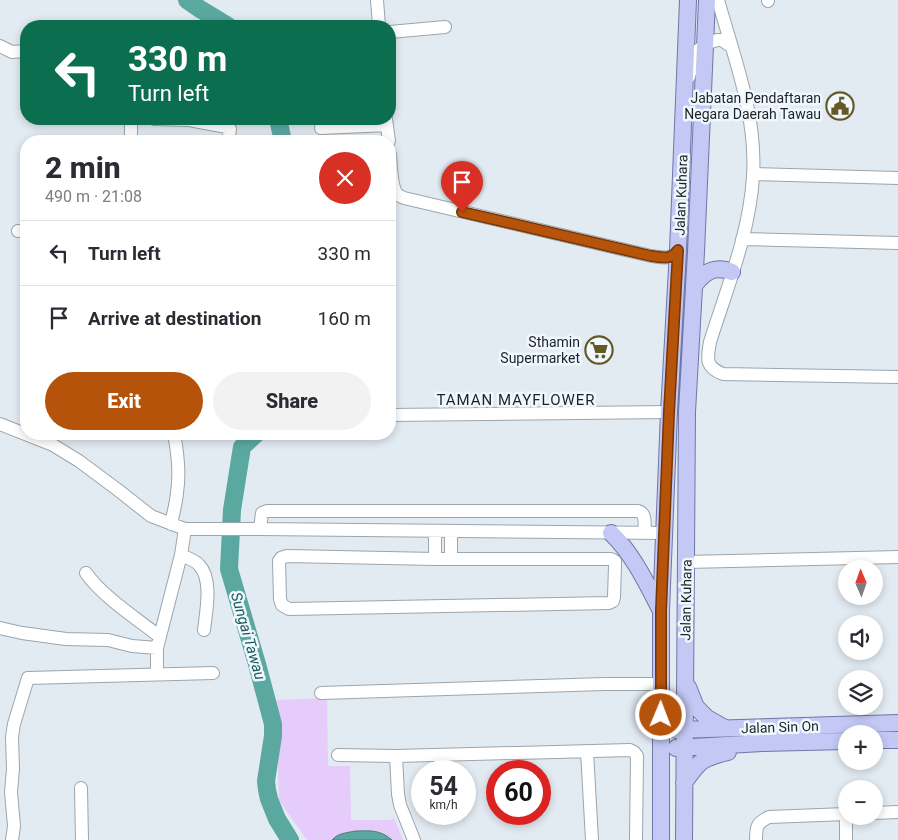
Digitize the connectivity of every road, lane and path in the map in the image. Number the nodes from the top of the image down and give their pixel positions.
1 (377, 0) edge
2 (688, 0) edge
3 (707, 0) edge
4 (718, 0) edge
5 (379, 20) edge
6 (445, 27) dead end
7 (396, 31) edge
8 (705, 44) junction
9 (0, 46) edge
10 (732, 47) junction
11 (20, 51) edge
12 (685, 91) junction
13 (216, 125) edge
14 (354, 125) edge
15 (321, 128) dead end
16 (229, 135) edge
17 (753, 174) junction
18 (898, 178) edge
19 (396, 192) edge
20 (742, 240) junction
21 (898, 243) edge
22 (678, 250) junction
23 (732, 272) junction
24 (694, 286) junction
25 (898, 377) edge
26 (669, 412) junction
27 (396, 415) edge
28 (0, 424) edge
29 (20, 432) edge
30 (40, 440) edge
31 (175, 440) edge
32 (686, 482) junction
33 (373, 510) junction
34 (616, 511) junction
35 (170, 524) junction
36 (185, 529) junction
37 (260, 529) junction
38 (374, 531) junction
39 (435, 531) junction
40 (451, 531) junction
41 (614, 533) junction
42 (645, 533) junction
43 (664, 533) junction
44 (181, 555) junction
45 (898, 557) edge
46 (435, 559) junction
47 (451, 559) junction
48 (686, 562) junction
49 (86, 573) dead end
50 (661, 611) junction
51 (0, 628) edge
52 (204, 630) dead end
53 (158, 642) junction
54 (212, 673) dead end
55 (156, 674) junction
56 (685, 681) junction
57 (662, 684) junction
58 (321, 693) dead end
59 (898, 723) edge
60 (727, 729) junction
61 (685, 730) junction
62 (661, 731) junction
63 (883, 740) edge
64 (898, 740) edge
65 (838, 741) edge
66 (762, 743) junction
67 (661, 748) junction
68 (685, 748) junction
69 (588, 751) junction
70 (338, 755) dead end
71 (396, 756) junction
72 (684, 783) junction
73 (81, 788) dead end
74 (898, 812) edge
75 (883, 813) edge
76 (838, 814) edge
77 (846, 825) edge
78 (12, 840) edge
79 (82, 840) edge
80 (414, 840) edge
81 (592, 840) edge
82 (636, 840) edge
83 (661, 840) edge
84 (684, 840) edge
85 (756, 840) edge
86 (846, 840) edge

1 - 5 street
2 - 12 main road, Jalan Kuhara
3 - 8 main road, Jalan Kuhara
4 - 10 street
6 - 7 street
8 - 10 street
8 - 12 street
8 - 24 main road, Jalan Kuhara
9 - 11 street
10 - 17 street
12 - 22 main road, Jalan Kuhara
13 - 16 street
14 - 15 street
17 - 18 street
17 - 20 street
19 - 22 street
20 - 21 street
20 - 23 street
22 - 26 main road, Jalan Kuhara
23 - 24 main road
23 - 25 street
24 - 32 main road, Jalan Kuhara
26 - 27 street
26 - 43 main road, Jalan Kuhara
28 - 29 street
30 - 35 street
31 - 35 street
32 - 43 main road
32 - 48 main road, Jalan Kuhara
33 - 34 street
33 - 37 street
33 - 38 street
34 - 41 street
34 - 42 street
35 - 36 street
36 - 37 street
36 - 44 street
37 - 38 street
38 - 39 street
39 - 40 street
39 - 46 street
40 - 41 street
40 - 47 street
41 - 42 street
41 - 50 main road
42 - 43 street
43 - 50 main road, Jalan Kuhara
44 - 52 street
44 - 53 street
45 - 48 street
46 - 47 street
46 - 47 street
48 - 56 main road, Jalan Kuhara
49 - 53 street
50 - 57 main road, Jalan Kuhara
51 - 53 street
53 - 55 street
54 - 55 street
55 - 78 street
56 - 60 main road
56 - 61 main road, Jalan Kuhara
57 - 58 street
57 - 62 main road, Jalan Kuhara
59 - 60 main road, Jalan Sin On
60 - 61 main road, Jalan Sin On
61 - 62 main road, Jalan Sin On
61 - 68 main road, Jalan Kuhara
62 - 67 main road, Jalan Kuhara
63 - 64 main road
65 - 66 main road, Jalan Sin On
66 - 68 main road, Jalan Sin On
66 - 72 main road
67 - 68 main road, Jalan Sin On
67 - 83 main road, Jalan Kuhara
68 - 72 main road, Jalan Kuhara
69 - 71 street
69 - 81 street
69 - 82 street
70 - 71 street
71 - 80 street
72 - 84 main road, Jalan Kuhara
73 - 79 street
74 - 75 street
76 - 85 street
77 - 86 street

